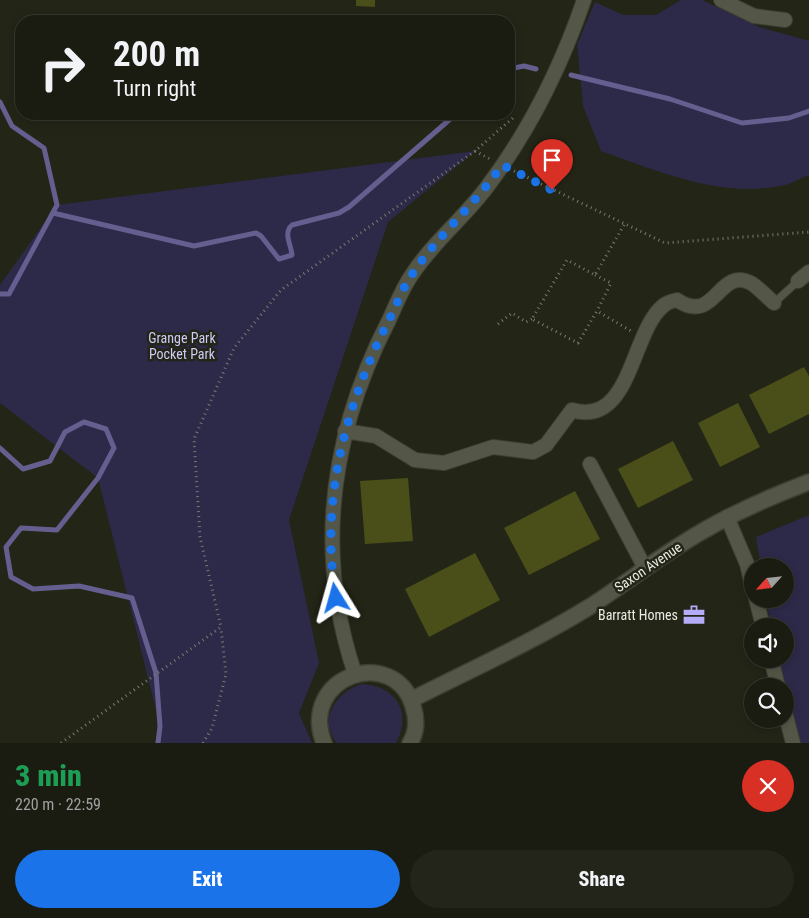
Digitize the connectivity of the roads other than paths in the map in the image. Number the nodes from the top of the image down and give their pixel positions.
1 (584, 0) edge
2 (721, 0) edge
3 (785, 20) dead end
4 (809, 272) edge
5 (798, 281) joint
6 (774, 303) joint
7 (345, 431) junction
8 (590, 464) dead end
9 (809, 482) edge
10 (727, 517) junction
11 (744, 558) edge
12 (645, 568) junction
13 (355, 674) junction
14 (411, 700) junction
15 (789, 728) edge
16 (324, 743) edge
17 (410, 743) edge
18 (793, 743) edge

1 - 7 street
2 - 3 street
4 - 5 street
5 - 6 lane
6 - 7 street
7 - 13 street
8 - 12 street
9 - 10 street, Saxon Avenue
10 - 11 street
10 - 12 street, Saxon Avenue
12 - 14 street, Saxon Avenue
13 - 14 street
13 - 16 street
14 - 17 street
15 - 18 street

